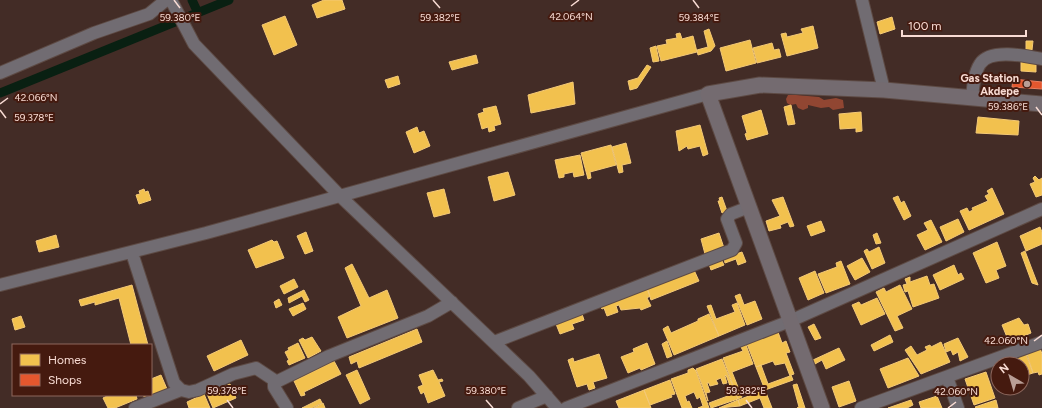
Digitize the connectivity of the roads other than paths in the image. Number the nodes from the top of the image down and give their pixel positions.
1 (166, 0) edge
2 (171, 0) edge
3 (862, 0) edge
4 (1042, 59) edge
5 (0, 73) edge
6 (884, 90) junction
7 (708, 94) junction
8 (972, 98) junction
9 (1042, 104) edge
10 (340, 196) junction
11 (749, 206) junction
12 (1042, 209) edge
13 (132, 253) junction
14 (0, 285) edge
15 (452, 302) junction
16 (790, 321) junction
17 (494, 342) junction
18 (1042, 342) edge
19 (947, 377) junction
20 (274, 380) junction
21 (181, 390) junction
22 (547, 396) junction
23 (135, 408) edge
24 (287, 408) edge
25 (518, 408) edge
26 (557, 408) edge
27 (566, 408) edge
28 (822, 408) edge
29 (861, 408) edge
30 (958, 408) edge

1 - 5 street
2 - 10 street
3 - 6 street
4 - 8 street
6 - 7 main road
6 - 8 main road
7 - 10 street
7 - 11 main road
8 - 9 main road
10 - 13 street
10 - 15 street
11 - 16 main road
11 - 17 street
12 - 16 street
13 - 14 street
13 - 21 street
15 - 17 street
15 - 20 street
16 - 27 street
16 - 28 main road
17 - 22 street
18 - 19 street
19 - 29 street
19 - 30 street
20 - 21 street
20 - 24 street
21 - 23 street
22 - 25 street
22 - 26 street

